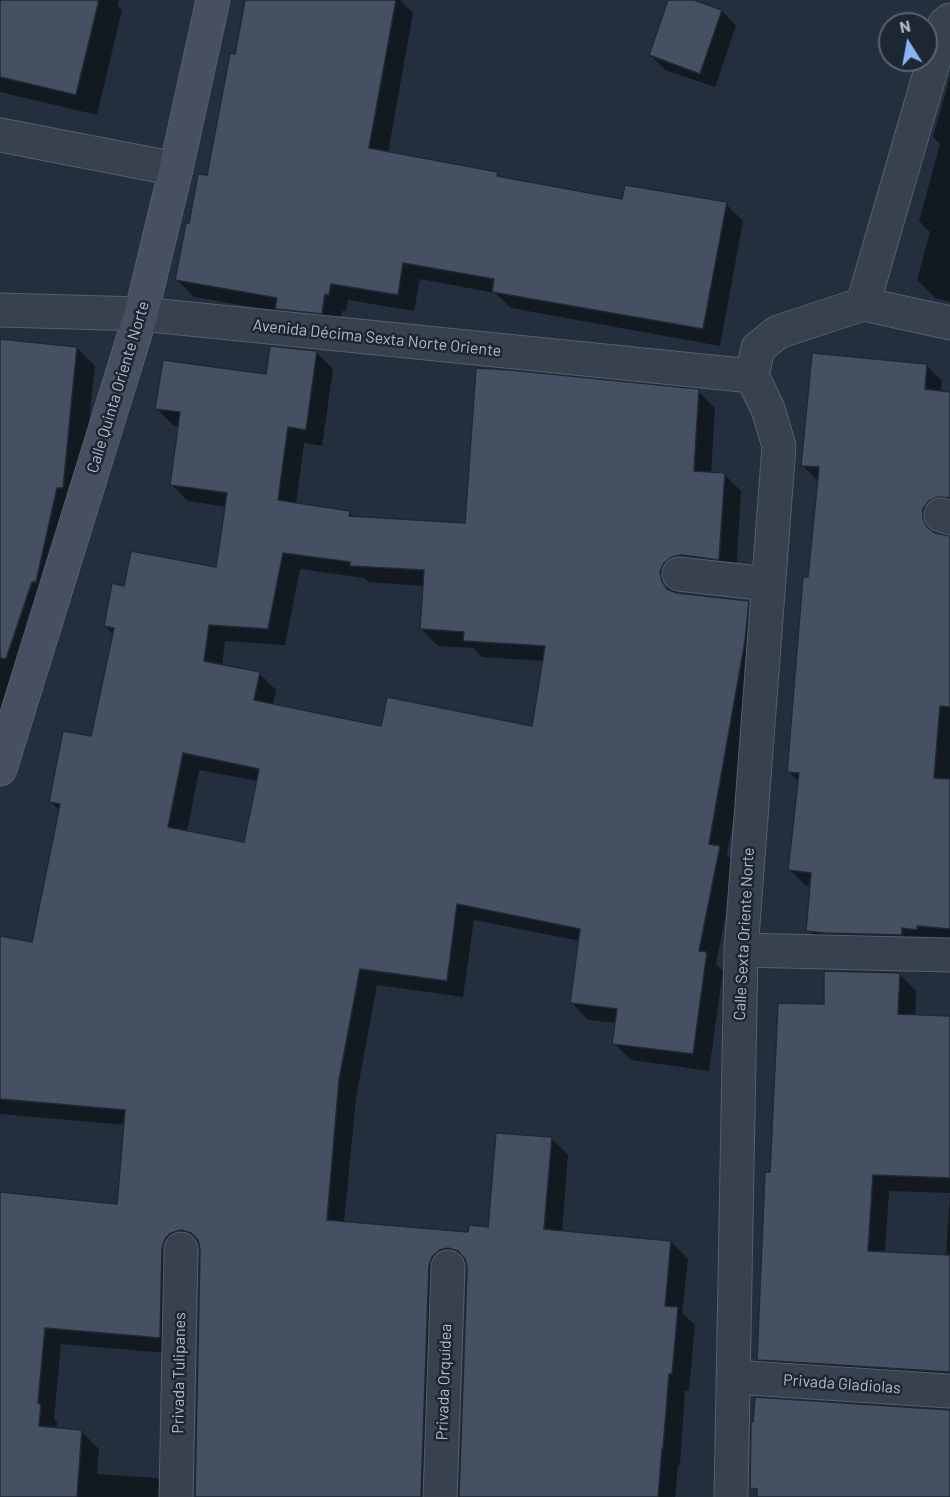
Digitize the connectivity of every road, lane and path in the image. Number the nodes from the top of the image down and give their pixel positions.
1 (213, 0) edge
2 (950, 20) edge
3 (0, 135) edge
4 (176, 169) junction
5 (863, 304) junction
6 (0, 310) edge
7 (141, 314) junction
8 (950, 323) edge
9 (753, 376) junction
10 (679, 574) dead end
11 (768, 584) junction
12 (0, 768) edge
13 (741, 950) junction
14 (950, 955) edge
15 (181, 1249) dead end
16 (448, 1267) dead end
17 (733, 1377) junction
18 (950, 1392) edge
19 (176, 1497) edge
20 (440, 1497) edge
21 (731, 1497) edge

1 - 4 street, Calle Quinta Oriente Norte
2 - 5 street
3 - 4 street
4 - 7 street, Calle Quinta Oriente Norte
5 - 8 street
5 - 9 street
6 - 7 street, Avenida Décima Sexta Norte Oriente
7 - 9 street, Avenida Décima Sexta Norte Oriente
7 - 12 street, Calle Quinta Oriente Norte
9 - 11 street, Calle Sexta Oriente Norte
10 - 11 street
11 - 13 street, Calle Sexta Oriente Norte
13 - 14 street
13 - 17 street, Calle Sexta Oriente Norte
15 - 19 street, Privada Tulipanes
16 - 20 street, Privada Orquídea
17 - 18 street, Privada Gladiolas
17 - 21 street, Calle Sexta Oriente Norte

